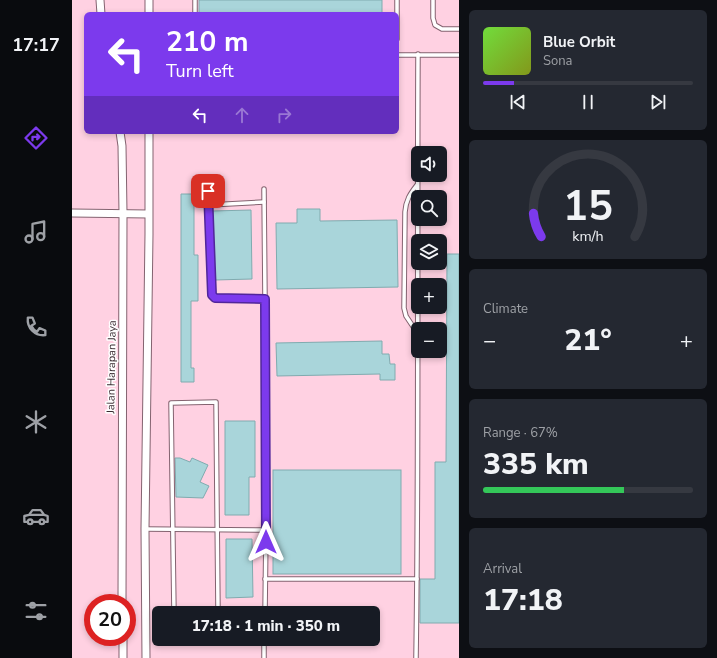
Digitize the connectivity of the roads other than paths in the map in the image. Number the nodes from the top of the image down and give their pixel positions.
1 (100, 0) edge
2 (148, 0) edge
3 (195, 0) edge
4 (397, 0) edge
5 (433, 0) edge
6 (101, 12) edge
7 (149, 12) edge
8 (195, 12) edge
9 (397, 12) edge
10 (459, 29) edge
11 (418, 54) junction
12 (399, 55) edge
13 (459, 55) edge
14 (120, 134) edge
15 (149, 134) edge
16 (417, 185) junction
17 (264, 189) dead end
18 (208, 191) dead end
19 (264, 202) junction
20 (209, 205) junction
21 (72, 213) edge
22 (123, 213) junction
23 (148, 214) junction
24 (265, 299) junction
25 (417, 322) edge
26 (411, 323) edge
27 (417, 358) edge
28 (145, 529) junction
29 (218, 529) junction
30 (173, 530) junction
31 (266, 530) junction
32 (266, 579) junction
33 (417, 579) junction
34 (122, 594) edge
35 (174, 606) edge
36 (218, 606) edge
37 (265, 606) edge
38 (123, 646) edge
39 (264, 646) edge
40 (123, 658) edge
41 (146, 658) edge
42 (264, 658) edge
43 (416, 658) edge

1 - 6 street
2 - 7 street
3 - 8 lane
4 - 9 lane
5 - 10 lane
11 - 12 lane
11 - 13 lane
11 - 16 lane
14 - 22 street, Jalan Harapan Jaya
15 - 23 street
16 - 25 lane
16 - 26 lane
17 - 19 lane
18 - 20 lane
19 - 20 lane
19 - 24 lane
20 - 24 lane
21 - 22 street
22 - 23 street
22 - 34 street, Jalan Harapan Jaya
23 - 28 street
24 - 31 lane
27 - 33 lane
28 - 30 lane
28 - 41 street
29 - 30 lane
29 - 30 lane
29 - 31 lane
29 - 36 lane
30 - 35 lane
31 - 32 lane
32 - 33 lane
32 - 37 lane
33 - 43 lane
38 - 40 street
39 - 42 lane

